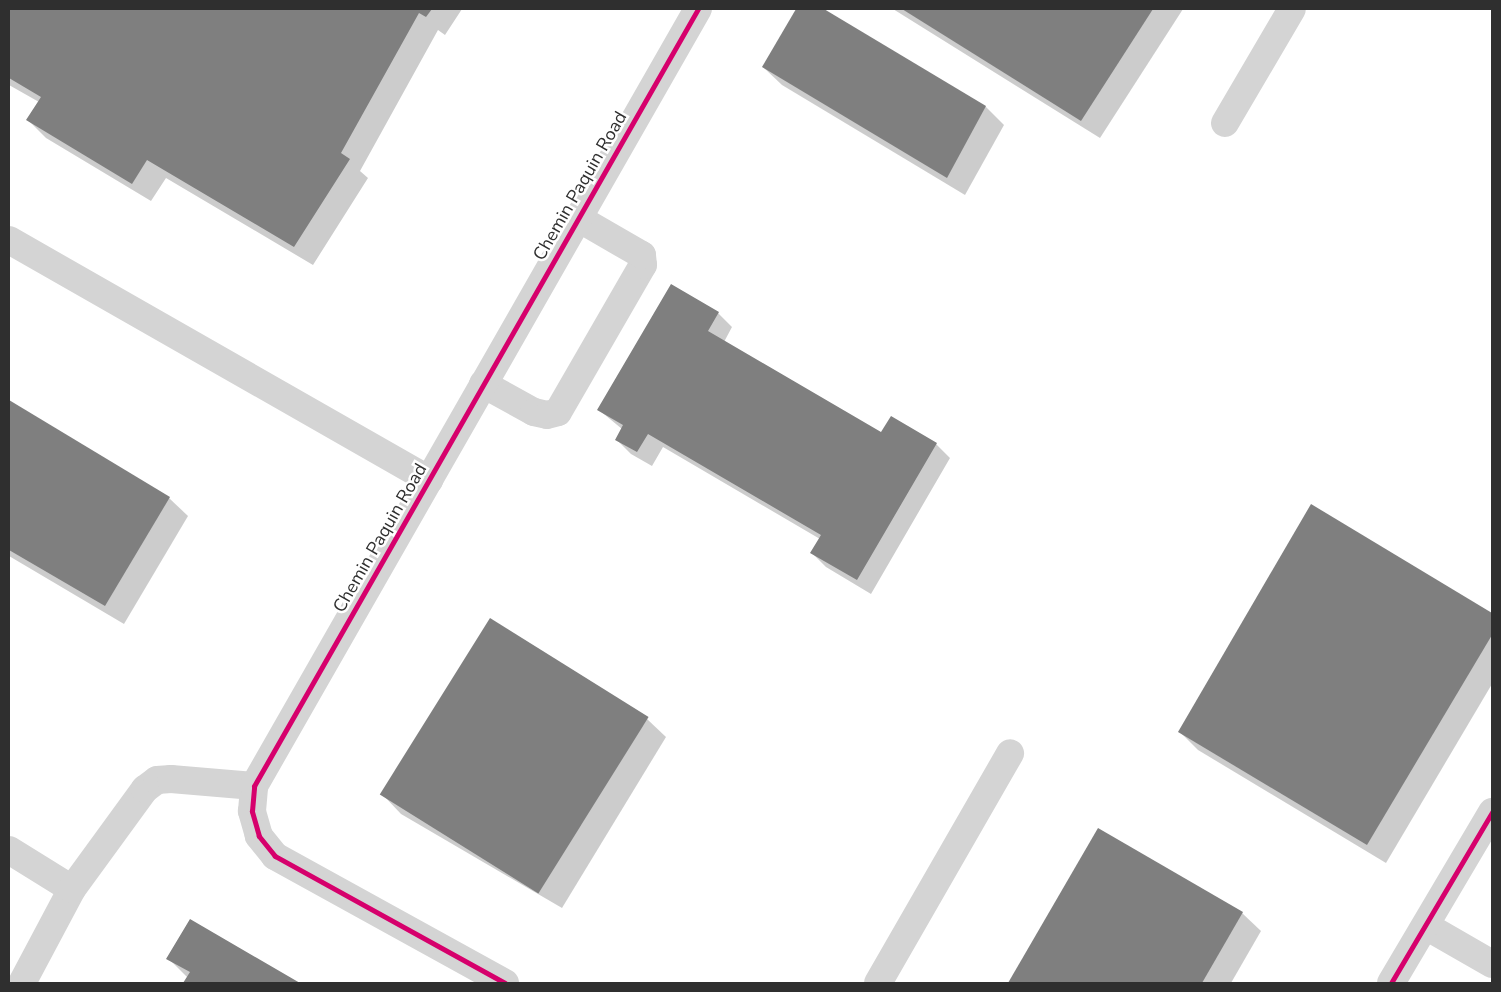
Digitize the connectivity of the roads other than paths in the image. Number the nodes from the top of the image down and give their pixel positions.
1 (1292, 9) edge
2 (689, 12) edge
3 (1225, 123) dead end
4 (578, 218) junction
5 (9, 240) edge
6 (483, 384) junction
7 (428, 480) junction
8 (1010, 753) dead end
9 (254, 786) junction
10 (1488, 830) edge
11 (9, 850) edge
12 (72, 889) junction
13 (1426, 926) junction
14 (1492, 964) edge
15 (22, 983) edge
16 (505, 983) edge
17 (878, 983) edge
18 (1391, 983) edge

1 - 3 street
2 - 4 street, Chemin Paquin Road
4 - 6 street, Chemin Paquin Road
4 - 6 street
5 - 7 street
6 - 7 street, Chemin Paquin Road
7 - 9 street, Chemin Paquin Road
8 - 17 street
9 - 12 street
9 - 16 street, Chemin Paquin Road
10 - 13 street
11 - 12 street
12 - 15 street
13 - 14 street
13 - 18 street

